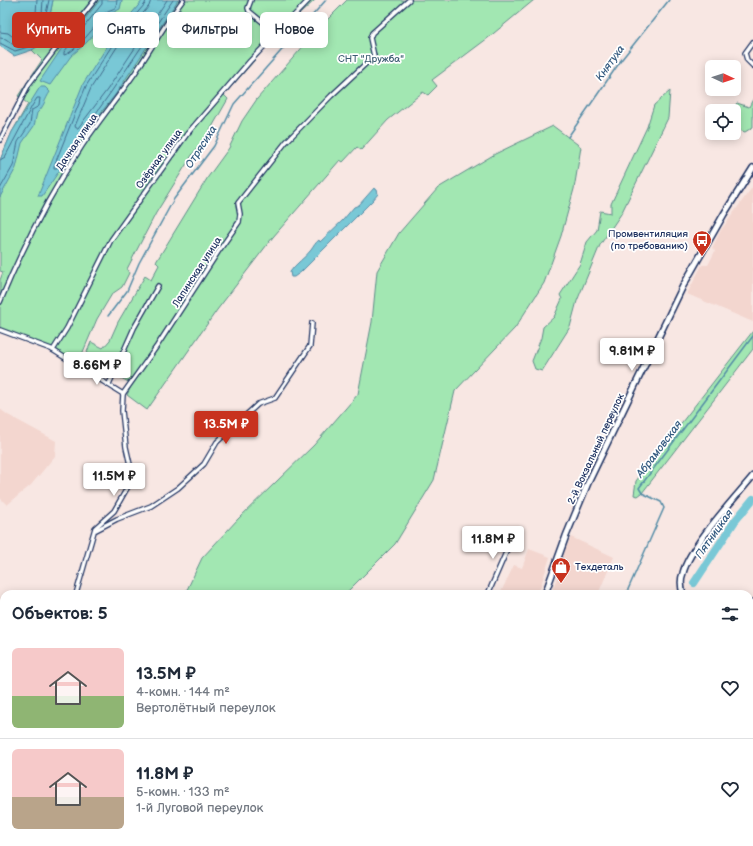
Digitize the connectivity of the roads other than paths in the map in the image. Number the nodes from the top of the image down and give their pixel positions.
1 (95, 0) edge
2 (183, 0) edge
3 (251, 0) edge
4 (309, 0) edge
5 (409, 0) edge
6 (297, 12) edge
7 (260, 20) edge
8 (753, 42) edge
9 (262, 48) edge
10 (753, 66) edge
11 (0, 140) edge
12 (753, 168) edge
13 (158, 286) dead end
14 (0, 302) edge
15 (312, 323) dead end
16 (0, 330) edge
17 (53, 350) junction
18 (109, 384) junction
19 (123, 394) junction
20 (753, 476) edge
21 (94, 532) junction
22 (514, 534) dead end
23 (77, 590) edge
24 (490, 590) edge
25 (546, 590) edge
26 (682, 590) edge

1 - 11 street
2 - 14 street, Дачная улица
3 - 7 street
4 - 6 street, Озёрная улица
5 - 19 street, Лапинская улица
8 - 10 street
9 - 17 street, Озёрная улица
12 - 25 street, 2-й Вокзальный переулок
13 - 18 street
15 - 21 street
16 - 17 street
17 - 18 street
18 - 19 street
19 - 21 street
20 - 26 street
21 - 23 street
22 - 24 street

